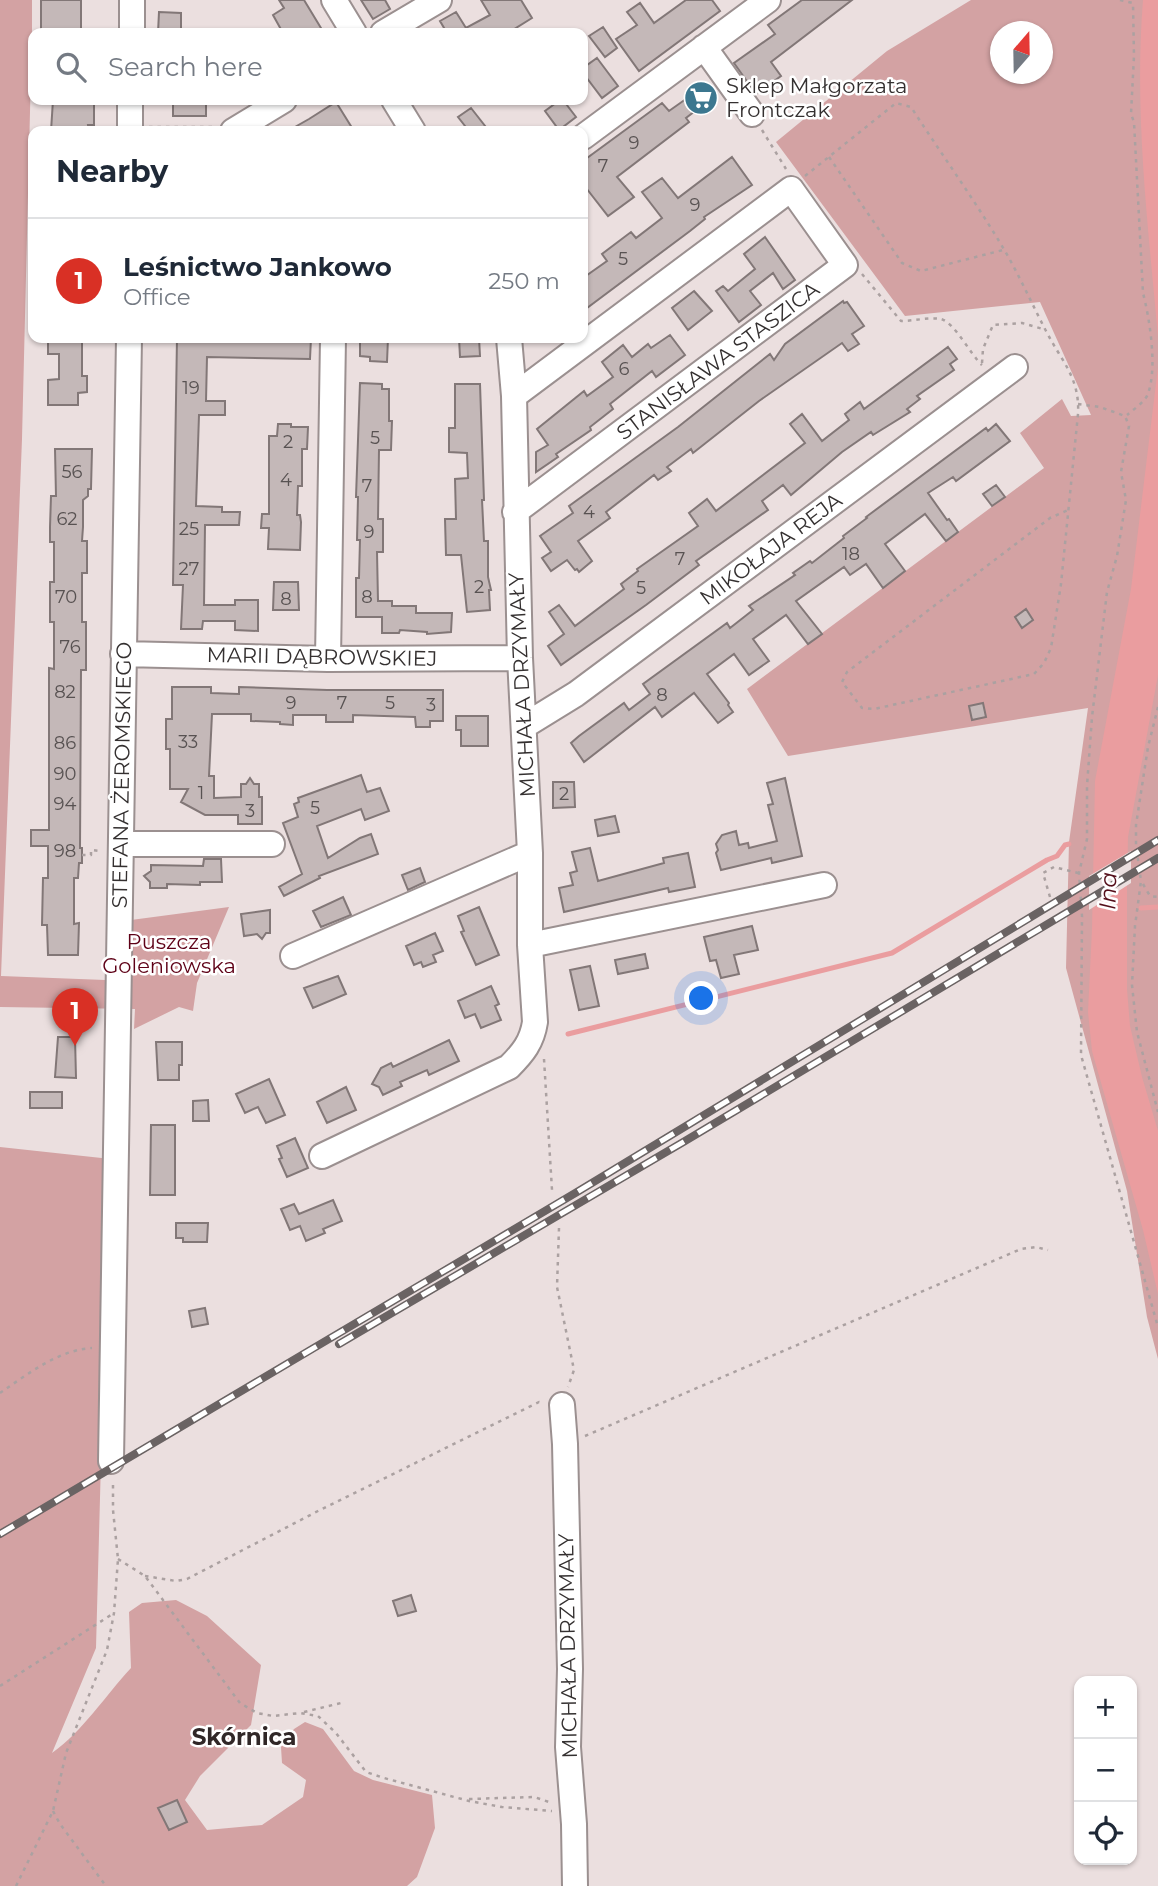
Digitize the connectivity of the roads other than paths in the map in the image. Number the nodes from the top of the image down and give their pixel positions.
1 (132, 0) edge
2 (334, 0) edge
3 (439, 0) edge
4 (768, 0) edge
5 (132, 28) edge
6 (351, 28) edge
7 (391, 28) edge
8 (704, 47) junction
9 (132, 105) edge
10 (273, 105) edge
11 (397, 105) edge
12 (752, 114) road end
13 (137, 126) edge
14 (229, 126) edge
15 (410, 126) edge
16 (588, 133) edge
17 (588, 339) edge
18 (129, 343) edge
19 (333, 343) edge
20 (509, 343) edge
21 (582, 343) edge
22 (1015, 367) dead end
23 (514, 396) junction
24 (515, 512) junction
25 (123, 654) junction
26 (520, 658) junction
27 (328, 659) junction
28 (524, 726) junction
29 (121, 844) junction
30 (272, 844) dead end
31 (530, 853) junction
32 (824, 885) dead end
33 (530, 945) junction
34 (292, 956) dead end
35 (323, 1156) dead end
36 (562, 1405) road end
37 (111, 1461) road end
38 (575, 1886) edge

1 - 5 street
2 - 6 street
3 - 7 street
4 - 8 street
8 - 12 street
8 - 16 street
9 - 13 street
10 - 14 street
11 - 15 street
17 - 24 street, STANISŁAWA STASZICA
18 - 25 street, STEFANA ŻEROMSKIEGO
19 - 27 street
20 - 23 street, MICHAŁA DRZYMAŁY
21 - 23 street, STANISŁAWA STASZICA
22 - 28 street, MIKOŁAJA REJA
23 - 24 street, MICHAŁA DRZYMAŁY
24 - 26 street, MICHAŁA DRZYMAŁY
25 - 27 street, MARII DĄBROWSKIEJ
25 - 29 street, STEFANA ŻEROMSKIEGO
26 - 27 street, MARII DĄBROWSKIEJ
26 - 28 street, MICHAŁA DRZYMAŁY
28 - 31 street, MICHAŁA DRZYMAŁY
29 - 30 street
29 - 37 street, STEFANA ŻEROMSKIEGO
31 - 33 street, MICHAŁA DRZYMAŁY
31 - 34 street
32 - 33 street
33 - 35 street, MICHAŁA DRZYMAŁY
36 - 38 street, MICHAŁA DRZYMAŁY

